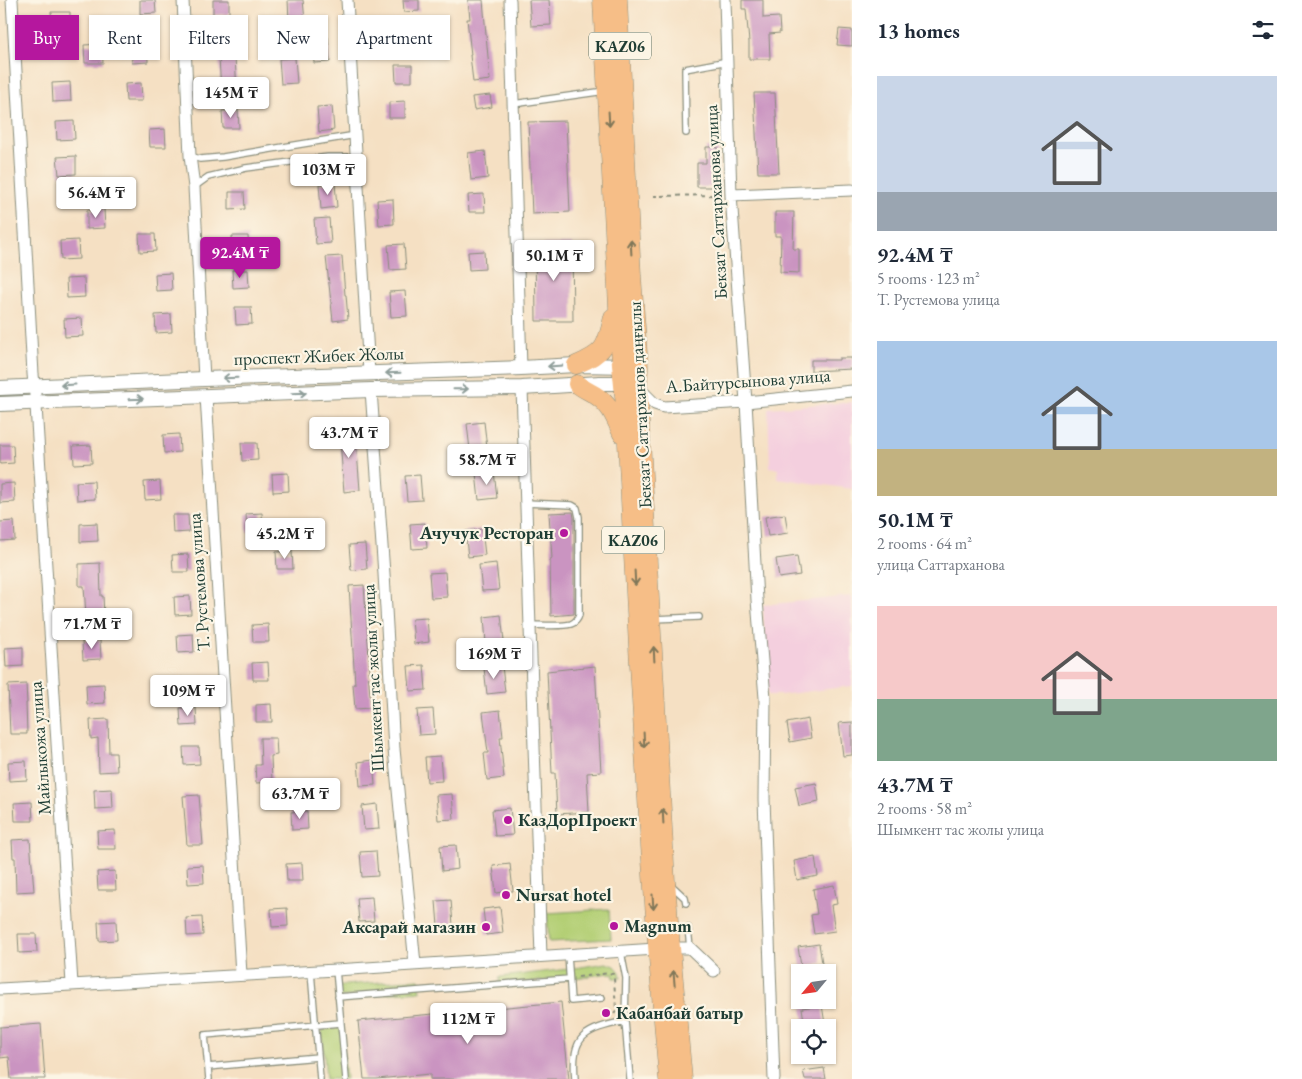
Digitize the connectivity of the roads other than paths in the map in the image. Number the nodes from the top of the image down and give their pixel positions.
1 (12, 0) edge
2 (182, 0) edge
3 (347, 0) edge
4 (510, 0) edge
5 (602, 0) edge
6 (618, 0) edge
7 (725, 0) edge
8 (728, 61) junction
9 (607, 90) junction
10 (513, 104) junction
11 (355, 132) junction
12 (686, 133) dead end
13 (190, 156) junction
14 (356, 156) junction
15 (194, 187) junction
16 (852, 190) edge
17 (731, 195) junction
18 (625, 277) junction
19 (618, 297) junction
20 (576, 365) junction
21 (621, 366) junction
22 (639, 366) junction
23 (522, 368) junction
24 (369, 373) junction
25 (204, 379) junction
26 (577, 384) junction
27 (34, 387) junction
28 (0, 388) edge
29 (522, 388) junction
30 (637, 389) junction
31 (371, 390) junction
32 (852, 391) edge
33 (206, 396) junction
34 (746, 402) junction
35 (35, 403) junction
36 (0, 404) edge
37 (627, 448) junction
38 (525, 503) junction
39 (699, 617) dead end
40 (652, 619) junction
41 (529, 625) junction
42 (666, 881) junction
43 (686, 903) dead end
44 (688, 928) dead end
45 (690, 948) junction
46 (664, 949) junction
47 (621, 952) junction
48 (568, 955) junction
49 (541, 956) junction
50 (415, 964) junction
51 (336, 970) junction
52 (311, 971) junction
53 (714, 971) dead end
54 (242, 974) junction
55 (569, 978) junction
56 (72, 984) junction
57 (0, 989) edge
58 (338, 998) junction
59 (602, 998) dead end
60 (625, 1021) junction
61 (340, 1023) junction
62 (316, 1025) junction
63 (318, 1057) junction
64 (208, 1067) junction
65 (209, 1079) edge
66 (320, 1079) edge
67 (346, 1079) edge
68 (575, 1079) edge
69 (630, 1079) edge
70 (668, 1079) edge
71 (683, 1079) edge
72 (774, 1079) edge

1 - 27 street, Майлыкожа улица
2 - 13 street
3 - 11 street
4 - 10 street
5 - 9 main road, Бекзат Саттарханов даңғылы / KАZ06
18 -> 6 main road, Бекзат Саттарханов даңғылы / KАZ06
7 - 8 street, Бекзат Саттарханова улица
8 - 12 lane
8 - 17 street, Бекзат Саттарханова улица
9 - 10 lane
9 -> 18 main road, Бекзат Саттарханов даңғылы / KАZ06
10 - 23 street
11 - 13 lane
11 - 14 street
13 - 15 street
14 - 15 lane
14 - 24 street
15 - 25 street
16 - 17 street
17 - 34 street, Бекзат Саттарханова улица
18 - 19 main road, Бекзат Саттарханов даңғылы / KАZ06
18 - 22 main road, Бекзат Саттарханов даңғылы / KАZ06
19 - 20 main road
19 - 21 main road, Бекзат Саттарханов даңғылы / KАZ06
20 - 21 street, проспект Жибек Жолы
20 -> 23 street, проспект Жибек Жолы
21 - 22 street, проспект Жибек Жолы
21 - 30 main road, Бекзат Саттарханов даңғылы / KАZ06
22 - 30 main road, Бекзат Саттарханов даңғылы / KАZ06
23 -> 24 street, проспект Жибек Жолы
24 -> 25 street, проспект Жибек Жолы
25 -> 27 street, проспект Жибек Жолы
26 - 29 street, проспект Жибек Жолы
26 - 30 street, проспект Жибек Жолы
26 - 37 main road
27 - 28 street, проспект Жибек Жолы
27 - 35 street, Майлыкожа улица
31 -> 29 street, проспект Жибек Жолы
29 - 38 street
30 - 34 street, А.Байтурсынова улица
30 - 37 main road, Бекзат Саттарханов даңғылы / KАZ06
30 - 40 main road, Бекзат Саттарханов даңғылы / KАZ06
33 -> 31 street, проспект Жибек Жолы
31 - 50 street, Шымкент тас жолы улица
32 - 34 street, А.Байтурсынова улица
35 -> 33 street, проспект Жибек Жолы
33 - 54 street, Т. Рустемова улица
34 - 72 street, Бекзат Саттарханова улица
35 - 36 street, проспект Жибек Жолы
35 - 56 street, Майлыкожа улица
37 -> 46 main road, Бекзат Саттарханов даңғылы / KАZ06
38 - 41 street
38 - 41 lane
39 - 40 lane
42 -> 40 main road, Бекзат Саттарханов даңғылы / KАZ06
41 - 49 street
42 - 43 lane
42 - 46 main road, Бекзат Саттарханов даңғылы / KАZ06
44 - 45 lane
45 - 46 street
45 - 53 street
46 - 47 street
46 - 70 main road, Бекзат Саттарханов даңғылы / KАZ06
71 -> 46 main road, Бекзат Саттарханов даңғылы / KАZ06
47 - 48 street
47 - 60 lane
48 - 49 street
48 - 55 lane
49 - 50 street
50 - 51 street
51 - 52 street
51 - 58 lane
52 - 54 street
52 - 62 lane
54 - 56 street
55 - 58 lane
55 - 59 lane
56 - 57 street
58 - 61 lane
60 - 68 lane
60 - 69 lane
61 - 62 lane
61 - 67 lane
62 - 63 lane
62 - 64 lane
63 - 64 lane
63 - 66 lane
64 - 65 lane

